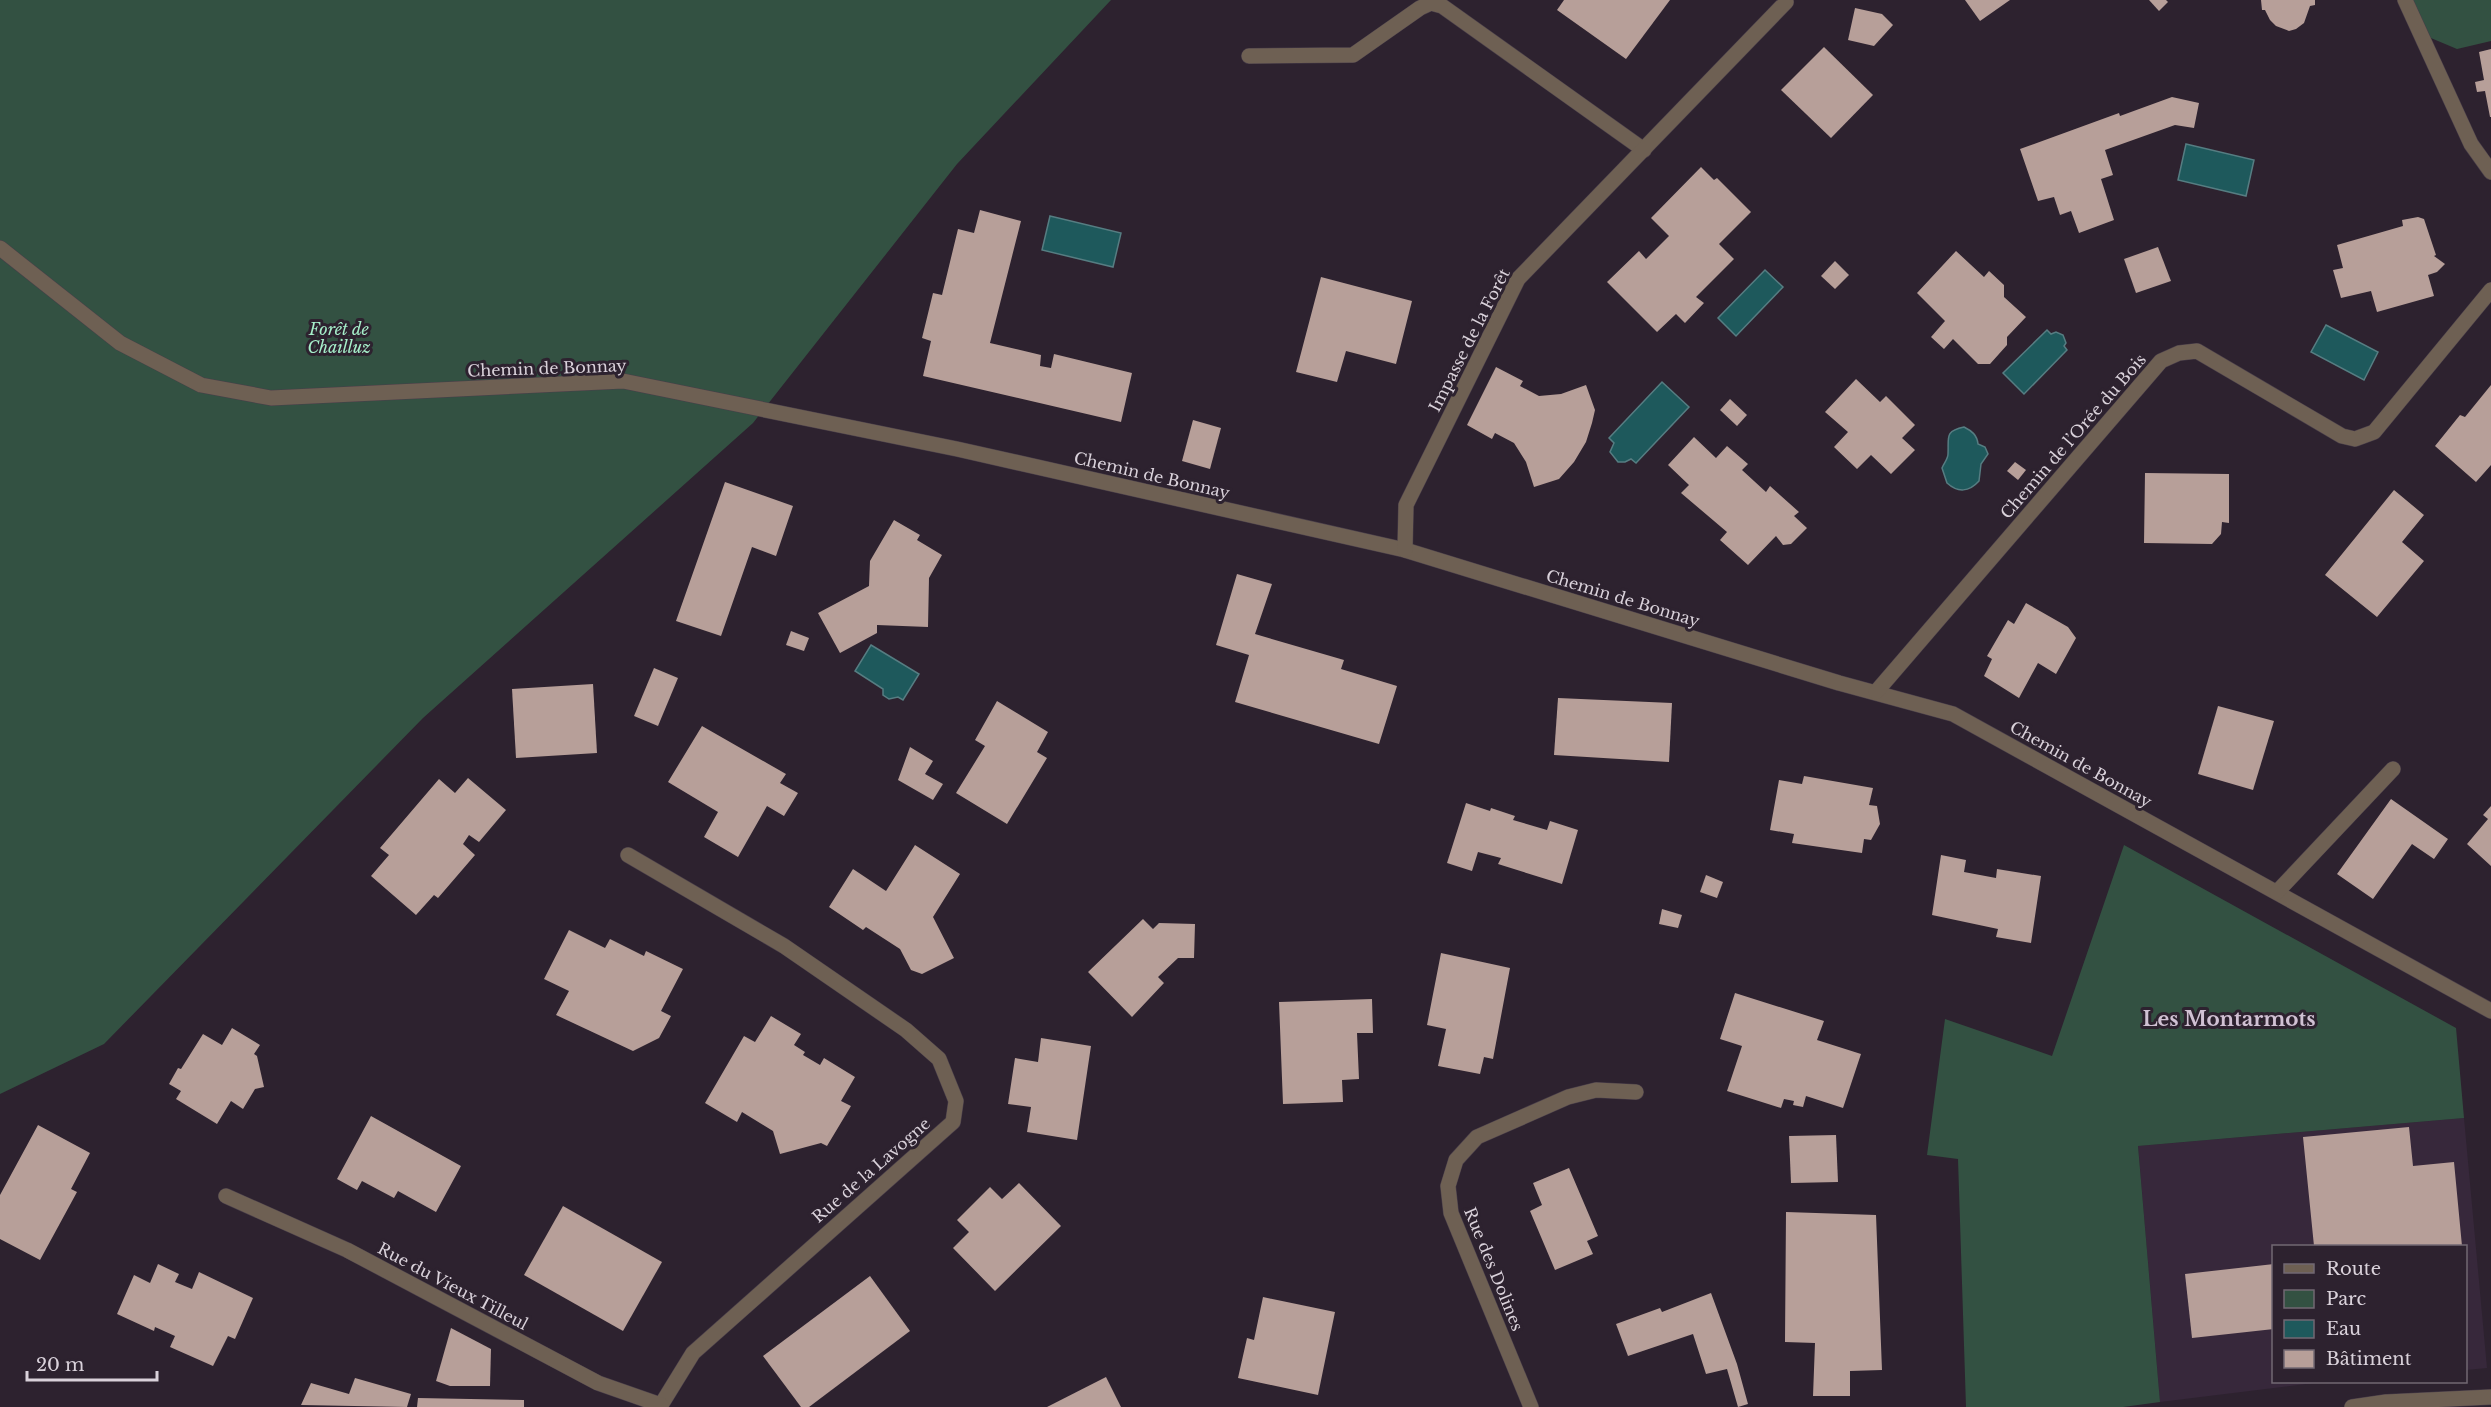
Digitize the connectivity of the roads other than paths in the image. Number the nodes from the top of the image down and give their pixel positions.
1 (1785, 0) edge
2 (2405, 0) edge
3 (1249, 56) dead end
4 (1644, 150) junction
5 (2491, 172) edge
6 (0, 248) edge
7 (2491, 290) edge
8 (1405, 550) junction
9 (1876, 692) junction
10 (2393, 769) dead end
11 (628, 855) dead end
12 (2277, 892) junction
13 (2491, 1011) edge
14 (1636, 1092) dead end
15 (225, 1196) dead end
16 (2491, 1397) edge
17 (661, 1406) edge
18 (1531, 1407) edge
19 (2352, 1407) edge

1 - 4 street, Impasse de la Forêt
2 - 5 street
3 - 4 street
4 - 8 street, Impasse de la Forêt
6 - 8 street, Chemin de Bonnay
7 - 9 street, Chemin de l’Orée du Bois
8 - 9 street, Chemin de Bonnay
9 - 12 street, Chemin de Bonnay
10 - 12 street
11 - 17 street, Rue de la Lavogne
12 - 13 street, Chemin de Bonnay
14 - 18 street, Rue des Dolines
15 - 17 street, Rue du Vieux Tilleul
16 - 19 street

